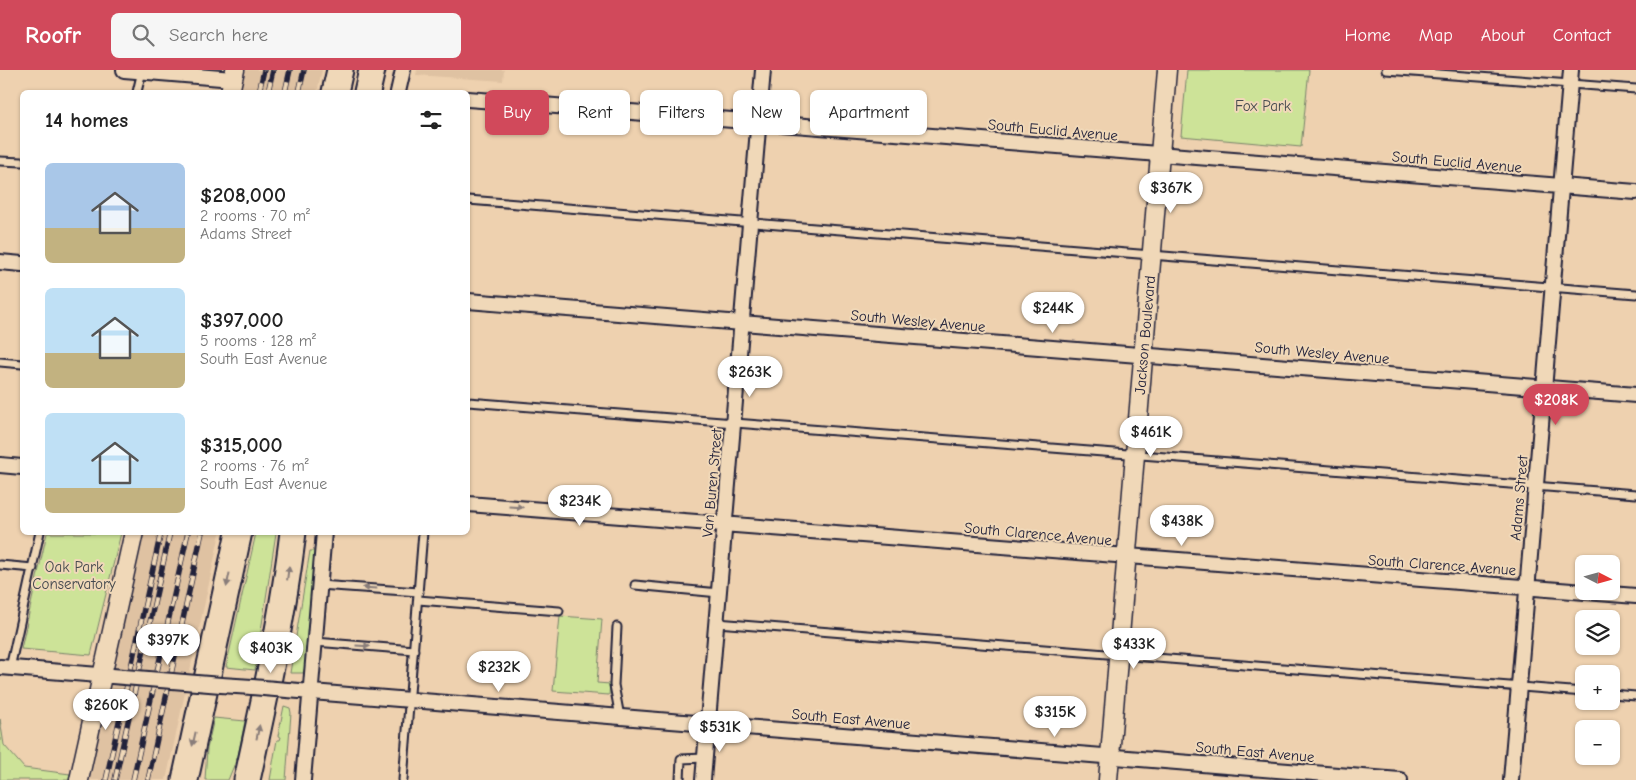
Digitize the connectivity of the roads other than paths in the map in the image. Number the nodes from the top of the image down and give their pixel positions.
1 (125, 70) edge
2 (340, 70) edge
3 (372, 70) edge
4 (403, 70) edge
5 (763, 70) edge
6 (1167, 70) edge
7 (1386, 70) edge
8 (142, 71) junction
9 (1571, 77) edge
10 (233, 80) edge
11 (1636, 89) edge
12 (137, 90) edge
13 (335, 90) edge
14 (367, 90) edge
15 (398, 90) edge
16 (761, 90) edge
17 (470, 99) edge
18 (733, 120) edge
19 (800, 125) edge
20 (757, 135) edge
21 (1160, 155) junction
22 (0, 161) edge
23 (20, 162) edge
24 (1562, 187) junction
25 (1636, 192) edge
26 (470, 200) edge
27 (750, 223) junction
28 (1152, 255) junction
29 (0, 262) edge
30 (20, 264) edge
31 (1553, 287) junction
32 (1636, 294) edge
33 (470, 301) edge
34 (742, 323) junction
35 (1143, 355) junction
36 (0, 362) edge
37 (20, 364) edge
38 (1544, 388) junction
39 (1636, 395) edge
40 (470, 402) edge
41 (733, 423) junction
42 (1135, 454) junction
43 (0, 466) edge
44 (20, 467) edge
45 (1536, 486) junction
46 (1636, 494) edge
47 (470, 504) edge
48 (725, 524) junction
49 (39, 535) edge
50 (133, 535) edge
51 (238, 535) edge
52 (293, 535) edge
53 (324, 535) edge
54 (423, 535) edge
55 (1127, 557) junction
56 (0, 565) edge
57 (33, 568) junction
58 (319, 585) junction
59 (635, 585) dead end
60 (1527, 588) junction
61 (419, 592) junction
62 (719, 593) junction
63 (1636, 596) edge
64 (418, 600) junction
65 (559, 610) dead end
66 (717, 623) junction
67 (617, 626) dead end
68 (315, 642) junction
69 (414, 650) junction
70 (1119, 655) junction
71 (5, 668) edge
72 (107, 676) junction
73 (1519, 686) junction
74 (1575, 691) edge
75 (311, 692) junction
76 (1620, 695) edge
77 (1636, 696) edge
78 (410, 700) junction
79 (620, 717) junction
80 (708, 724) junction
81 (1110, 756) junction
82 (705, 758) junction
83 (79, 780) edge
84 (185, 780) edge
85 (247, 780) edge
86 (303, 780) edge
87 (403, 780) edge
88 (680, 780) edge
89 (704, 780) edge
90 (1108, 780) edge
91 (1400, 780) edge
92 (1511, 780) edge

1 - 8 street
2 - 13 highway
3 - 14 highway
4 - 15 street
5 - 16 street, Van Buren Street
6 - 21 street, Jackson Boulevard
7 - 9 lane
8 - 10 street
8 - 12 lane
9 - 11 lane
9 - 24 street, Adams Street
17 - 18 street, South Euclid Avenue
19 - 21 street, South Euclid Avenue
20 - 27 street, Van Buren Street
21 - 24 street, South Euclid Avenue
21 - 28 street, Jackson Boulevard
22 - 23 lane
24 - 25 street, South Euclid Avenue
24 - 31 street, Adams Street
26 - 27 lane
27 - 28 lane
27 - 34 street, Van Buren Street
28 - 31 lane
28 - 35 street, Jackson Boulevard
29 - 30 street
31 - 32 lane
31 - 38 street, Adams Street
33 - 34 street, South Wesley Avenue
34 - 35 street, South Wesley Avenue
34 - 41 street, Van Buren Street
35 - 38 street, South Wesley Avenue
35 - 42 street, Jackson Boulevard
36 - 37 lane
38 - 39 street, South Wesley Avenue
38 - 45 street, Adams Street
40 - 41 lane
41 - 42 lane
41 - 48 street, Van Buren Street
42 - 45 lane
42 - 55 street, Jackson Boulevard
43 - 44 street
45 - 46 lane
45 - 60 street, Adams Street
47 -> 48 street, South Clarence Avenue
48 - 55 street, South Clarence Avenue
48 - 62 street, Van Buren Street
49 - 57 lane
50 - 72 street
51 -> 84 highway
85 -> 52 highway
53 - 58 street
54 - 61 lane
55 - 60 street, South Clarence Avenue
55 - 70 street, Jackson Boulevard
56 - 57 lane
57 - 71 lane
61 -> 58 lane
58 - 68 street
59 - 62 lane
60 - 63 street, South Clarence Avenue
60 - 73 street, Adams Street
61 - 64 lane
62 - 66 street, Van Buren Street
64 - 65 lane
64 - 69 lane
66 - 70 lane
66 - 80 street, Van Buren Street
67 - 79 lane
68 -> 69 lane
68 - 75 street
69 - 78 lane
70 - 73 lane
70 - 81 street, Jackson Boulevard
71 - 72 street, South East Avenue
72 - 75 street, South East Avenue, bridge
72 - 83 street
73 - 74 lane
73 - 92 street, Adams Street
75 - 78 street, South East Avenue
75 - 86 street
76 - 77 lane
78 - 79 street, South East Avenue
78 - 87 lane
79 - 80 street, South East Avenue
80 - 81 street, South East Avenue
80 - 82 street, Van Buren Street
81 - 90 street, Jackson Boulevard
81 - 91 street, South East Avenue
82 - 88 lane
82 - 89 street, Van Buren Street

